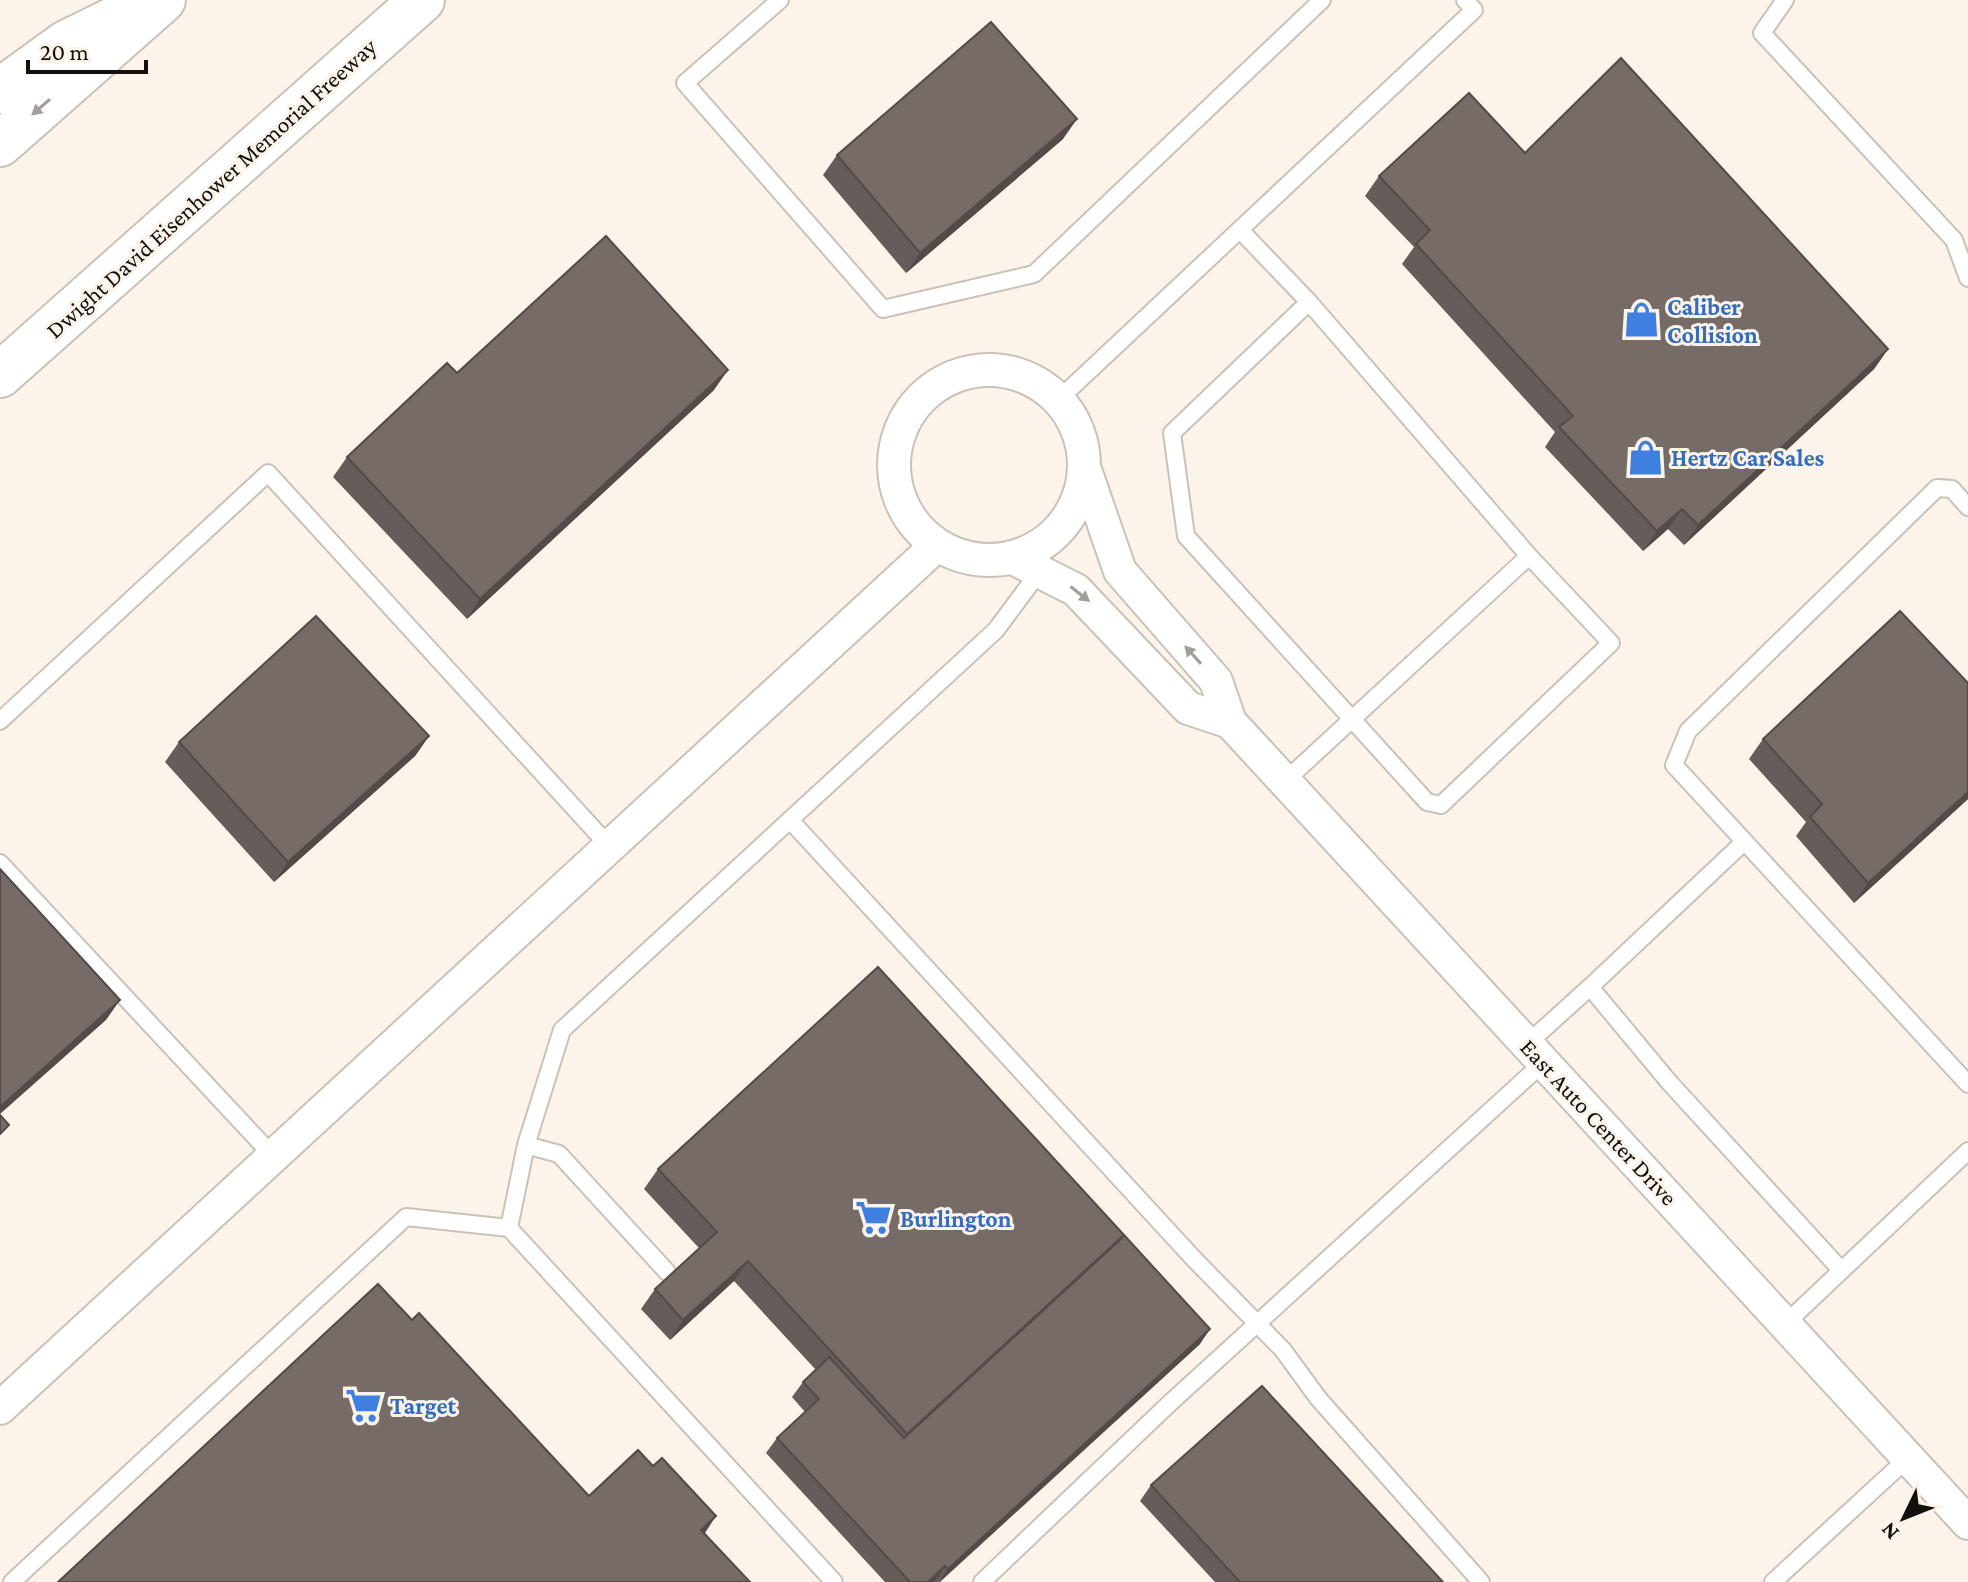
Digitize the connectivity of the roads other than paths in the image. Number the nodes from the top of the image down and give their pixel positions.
1 (154, 0) edge
2 (163, 0) edge
3 (422, 0) edge
4 (780, 0) edge
5 (1322, 0) edge
6 (1465, 0) edge
7 (1785, 0) edge
8 (0, 91) edge
9 (0, 144) edge
10 (1240, 230) junction
11 (156, 239) junction
12 (1968, 278) edge
13 (1309, 302) junction
14 (0, 375) edge
15 (1058, 400) junction
16 (0, 408) edge
17 (1084, 467) junction
18 (1968, 507) edge
19 (937, 545) junction
20 (1529, 556) junction
21 (1025, 565) junction
22 (1352, 720) junction
23 (0, 721) edge
24 (1230, 722) junction
25 (1285, 781) junction
26 (790, 820) junction
27 (1744, 842) junction
28 (609, 846) junction
29 (0, 863) edge
30 (1590, 987) junction
31 (1536, 1053) junction
32 (1968, 1084) edge
33 (526, 1145) junction
34 (1968, 1151) edge
35 (273, 1156) junction
36 (509, 1228) junction
37 (1841, 1270) junction
38 (667, 1272) dead end
39 (1785, 1324) junction
40 (1259, 1325) junction
41 (0, 1408) edge
42 (1908, 1458) junction
43 (1968, 1523) edge
44 (12, 1582) edge
45 (834, 1582) edge
46 (982, 1582) edge
47 (1481, 1582) edge
48 (1773, 1582) edge

1 - 8 highway
2 -> 9 highway
3 - 11 highway, Dwight David Eisenhower Memorial Freeway
4 - 5 lane
6 - 10 lane
7 - 12 lane
10 - 13 lane
10 - 15 lane
11 - 14 highway, Dwight David Eisenhower Memorial Freeway
11 - 16 highway
13 - 20 lane
13 - 22 lane
15 - 17 street
15 - 19 street
17 - 21 street
24 -> 17 street, East Auto Center Drive
18 - 27 lane
19 - 21 street
19 - 28 street
20 - 22 lane
20 - 22 lane
21 -> 24 street, East Auto Center Drive
21 - 26 lane
22 - 25 lane
23 - 28 lane
24 - 25 street, East Auto Center Drive
25 - 31 street, East Auto Center Drive
26 - 33 lane
26 - 40 lane
27 - 30 lane
27 - 32 lane
28 - 35 street
29 - 35 lane
30 - 31 lane
30 - 37 lane
31 - 39 street, East Auto Center Drive
31 - 40 lane
33 - 36 lane
33 - 38 lane
34 - 37 lane
35 - 41 street
36 - 44 lane
36 - 45 lane
37 - 39 lane
39 - 42 street, East Auto Center Drive
40 - 46 lane
40 - 47 lane
42 - 43 street, East Auto Center Drive
42 - 48 lane

